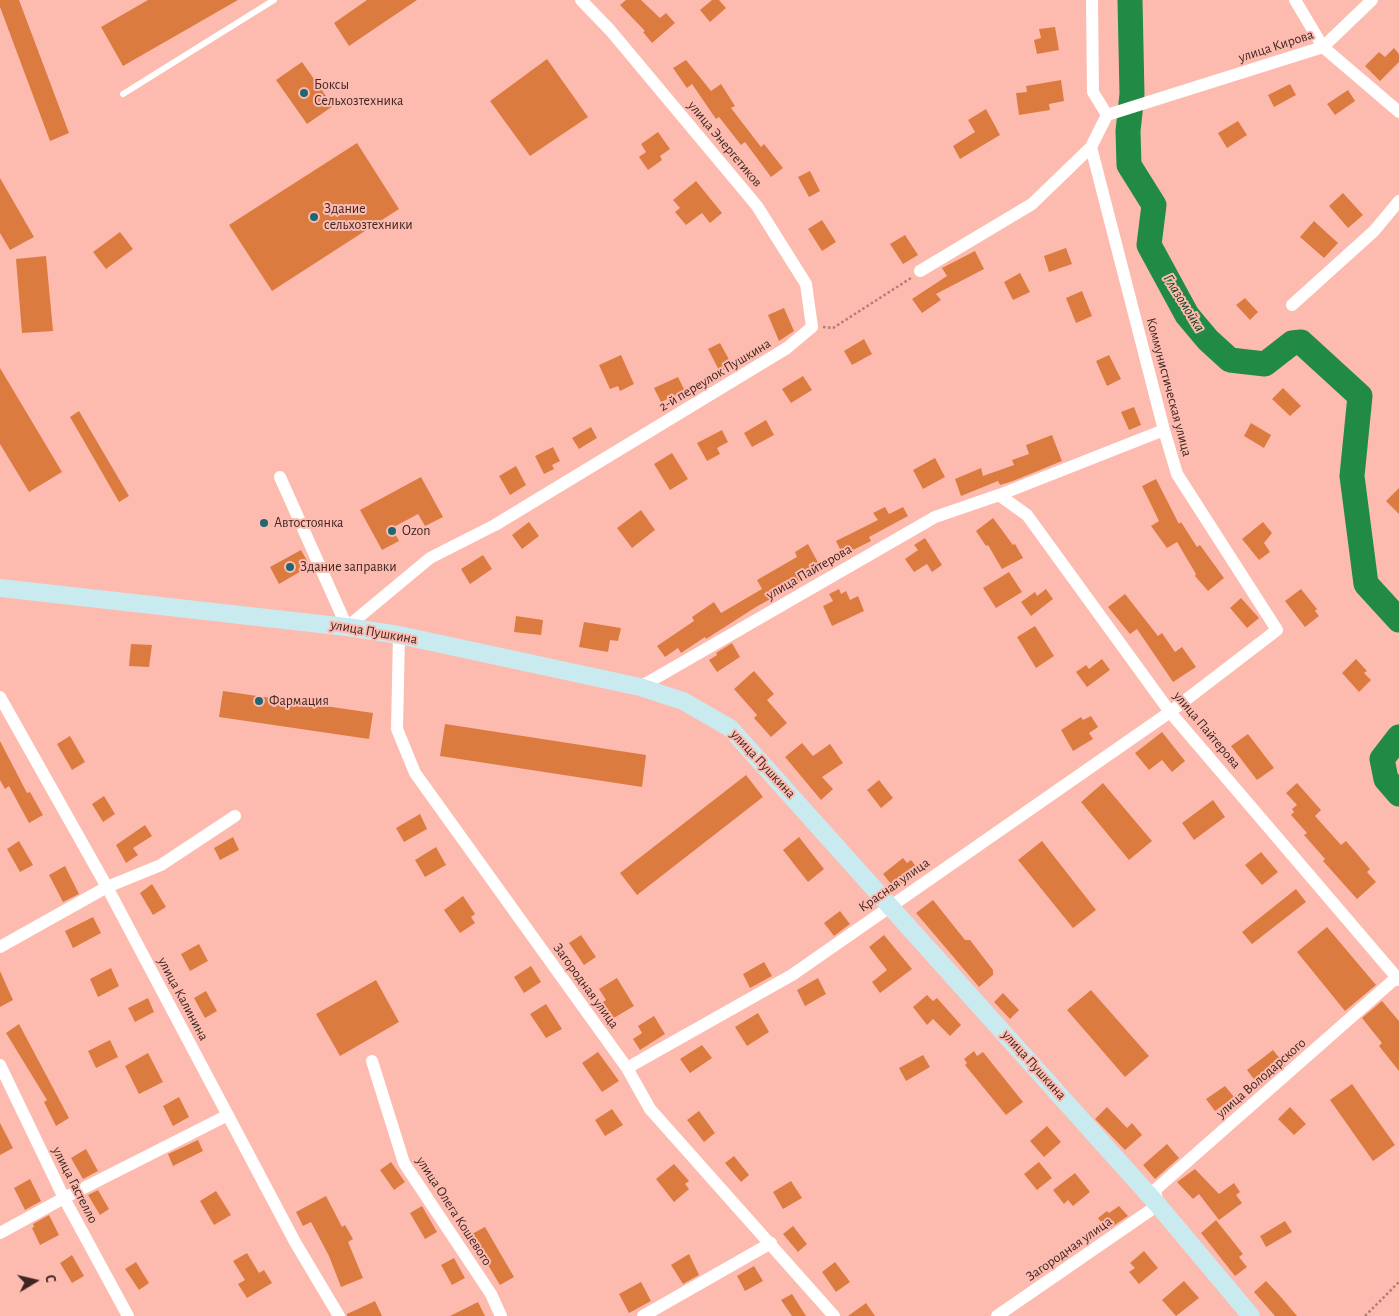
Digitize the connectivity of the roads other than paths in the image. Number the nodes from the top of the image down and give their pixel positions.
1 (274, 0) edge
2 (581, 0) edge
3 (1092, 0) edge
4 (1295, 0) edge
5 (1372, 0) edge
6 (1323, 47) junction
7 (124, 94) dead end
8 (1399, 112) edge
9 (1107, 115) junction
10 (1091, 147) junction
11 (1399, 201) edge
12 (920, 272) road end
13 (1292, 305) dead end
14 (812, 326) joint
15 (1164, 430) junction
16 (280, 477) dead end
17 (999, 495) junction
18 (0, 588) edge
19 (348, 627) junction
20 (399, 635) junction
21 (640, 687) junction
22 (0, 697) edge
23 (1170, 712) junction
24 (235, 816) dead end
25 (107, 887) junction
26 (891, 905) junction
27 (0, 948) edge
28 (1398, 978) edge
29 (372, 1061) dead end
30 (0, 1065) edge
31 (626, 1068) junction
32 (228, 1116) junction
33 (64, 1198) junction
34 (1158, 1205) junction
35 (0, 1233) edge
36 (771, 1243) junction
37 (128, 1316) edge
38 (338, 1316) edge
39 (501, 1316) edge
40 (643, 1316) edge
41 (834, 1316) edge
42 (997, 1316) edge
43 (1251, 1316) edge

1 - 7 lane
2 - 14 street, улица Энергетиков
3 - 9 street
4 - 6 street
5 - 6 street, улица Кирова
6 - 8 street
6 - 9 street, улица Кирова
9 - 10 street
10 - 12 street
10 - 15 street, Коммунистическая улица
11 - 13 street
14 - 19 street, 2-й переулок Пушкина
15 - 17 street, улица Пайтерова
15 - 23 street, Коммунистическая улица
16 - 19 street
17 - 21 street, улица Пайтерова
17 - 23 street, улица Пайтерова
18 - 19 main road, улица Пушкина
19 - 20 main road, улица Пушкина
20 - 21 main road, улица Пушкина
20 - 31 street, Загородная улица
21 - 26 main road, улица Пушкина
22 - 25 street, улица Калинина
23 - 26 street, Красная улица
23 - 28 street, улица Пайтерова
24 - 25 street
25 - 27 street
25 - 32 street, улица Калинина
26 - 31 street, Красная улица
26 - 34 main road, улица Пушкина
28 - 34 street, улица Володарского
29 - 39 street, улица Олега Кошевого
30 - 33 street, улица Гастелло
31 - 36 street, Загородная улица
32 - 33 street
32 - 38 street, улица Калинина
33 - 35 street
33 - 37 street, улица Гастелло
34 - 42 street, Загородная улица
34 - 43 main road, улица Пушкина
36 - 40 street
36 - 41 street, Загородная улица

